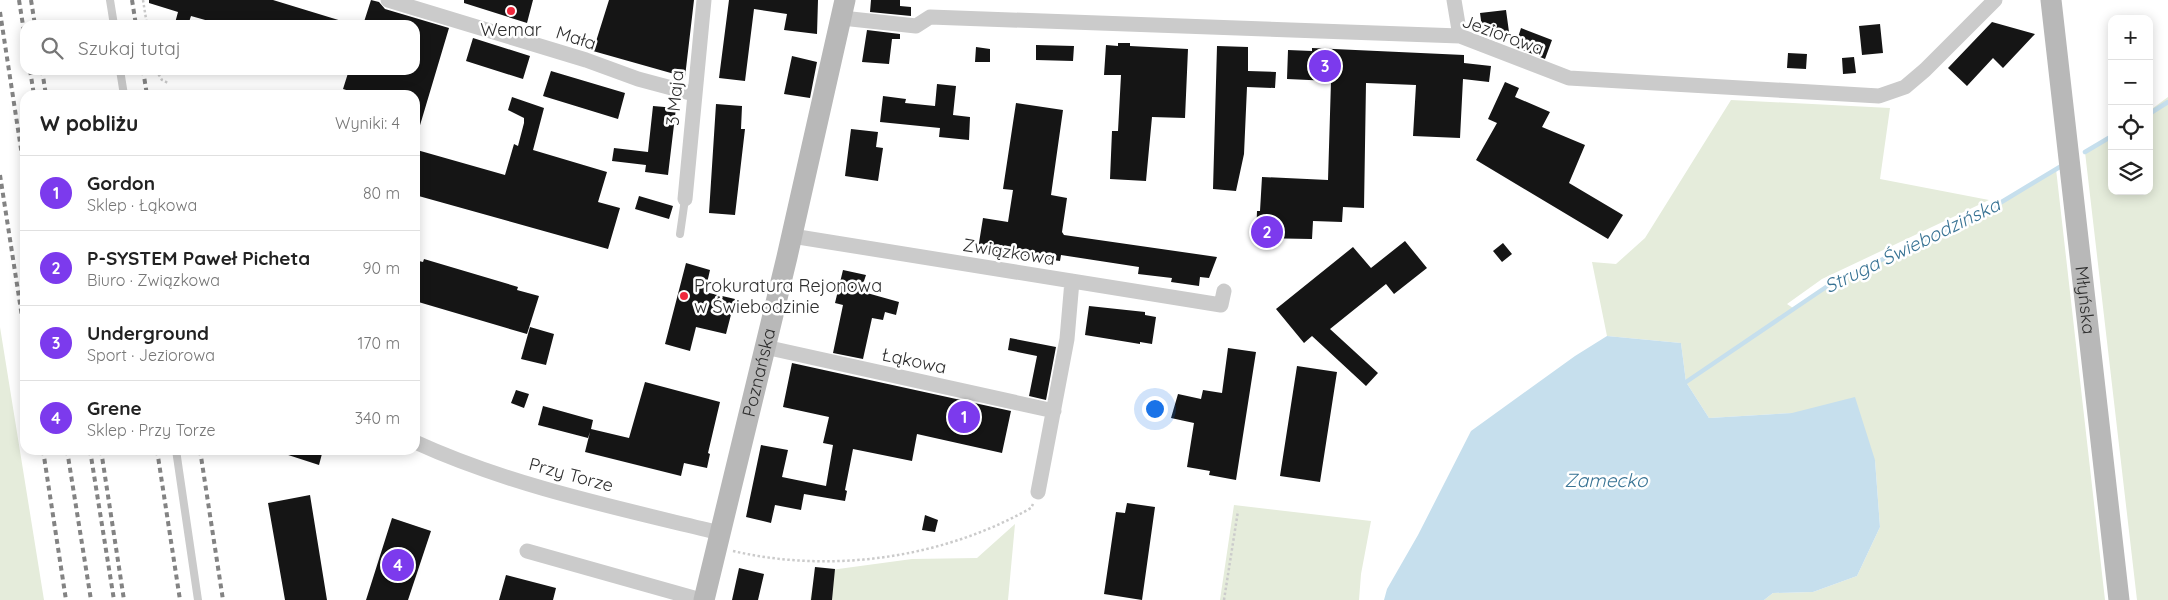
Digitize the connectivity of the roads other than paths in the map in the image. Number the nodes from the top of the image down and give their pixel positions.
1 (110, 0) edge
2 (388, 0) edge
3 (704, 0) edge
4 (1454, 0) edge
5 (1995, 0) edge
6 (2051, 0) edge
7 (844, 9) edge
8 (113, 20) edge
9 (1460, 36) junction
10 (121, 75) edge
11 (123, 90) edge
12 (694, 94) junction
13 (685, 199) joint
14 (680, 234) dead end
15 (792, 236) junction
16 (1072, 281) junction
17 (1222, 298) dead end
18 (765, 348) junction
19 (1054, 411) junction
20 (420, 444) edge
21 (177, 455) edge
22 (1038, 492) dead end
23 (719, 540) junction
24 (527, 551) dead end
25 (198, 600) edge
26 (702, 600) edge
27 (2119, 600) edge

1 - 8 lane
2 - 12 street, Mała
3 - 12 street, 3 Maja
4 - 9 street
5 - 9 street, Jeziorowa
6 - 27 street, Młyńska
7 - 9 street, Jeziorowa
7 - 15 street, Poznańska
10 - 11 lane
12 - 13 street, 3 Maja
13 - 14 lane
15 - 16 street, Związkowa
15 - 18 street, Poznańska
16 - 17 street, Związkowa
16 - 19 street
18 - 19 street, Łąkowa
18 - 23 street, Poznańska
19 - 22 street
20 - 23 street, Przy Torze
21 - 25 lane
23 - 26 street, Poznańska
24 - 26 street

